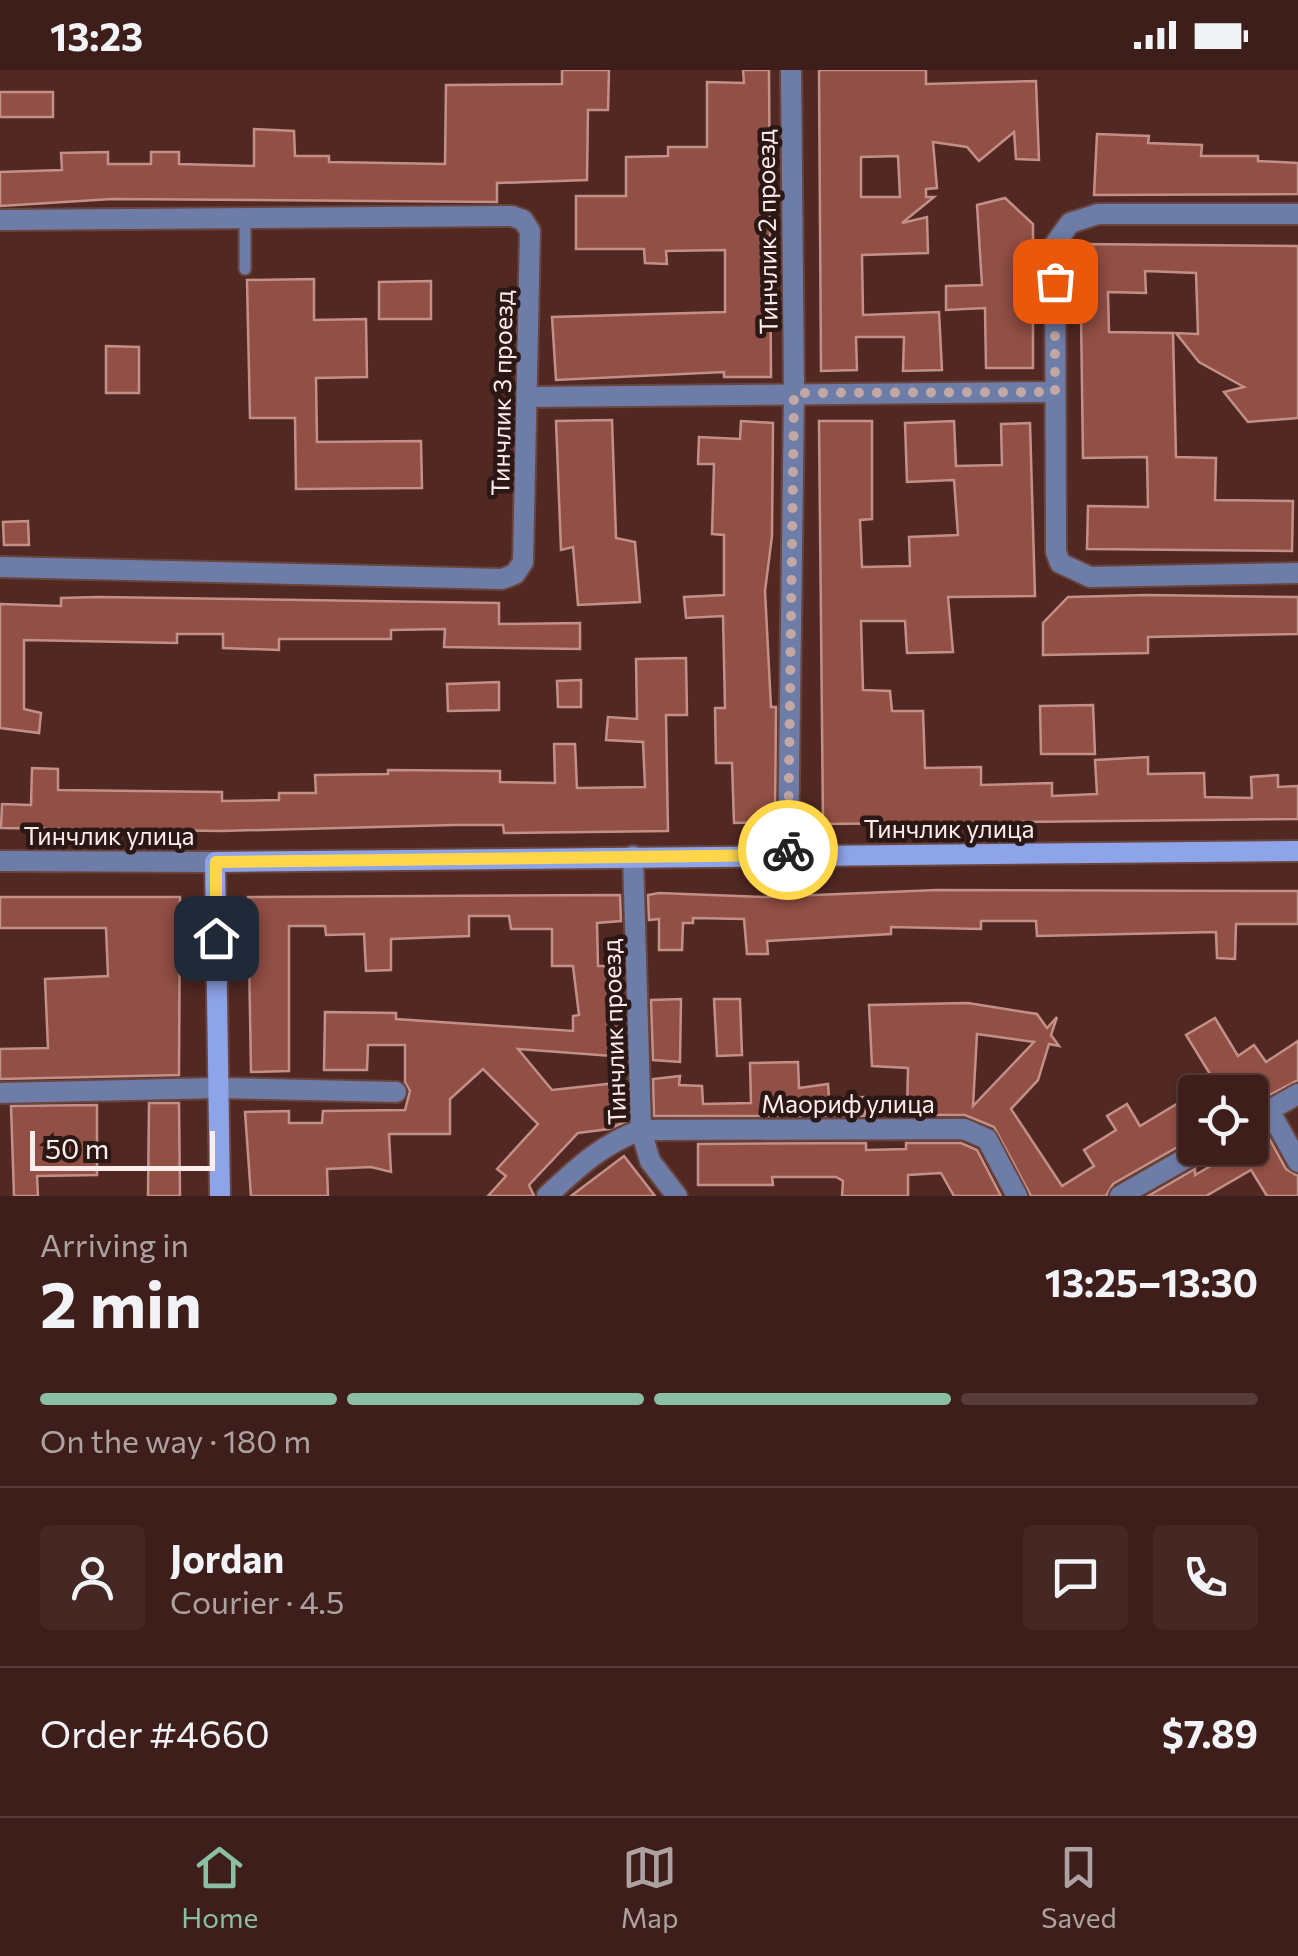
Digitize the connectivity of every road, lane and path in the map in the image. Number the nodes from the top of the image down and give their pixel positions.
1 (790, 70) edge
2 (1298, 214) edge
3 (245, 218) junction
4 (0, 220) edge
5 (245, 269) dead end
6 (1055, 392) junction
7 (794, 393) junction
8 (527, 397) junction
9 (0, 567) edge
10 (1298, 573) edge
11 (1298, 851) edge
12 (788, 855) junction
13 (634, 856) junction
14 (0, 860) edge
15 (216, 862) junction
16 (218, 1088) junction
17 (396, 1092) dead end
18 (0, 1093) edge
19 (1298, 1094) edge
20 (1269, 1110) joint
21 (641, 1130) junction
22 (1298, 1162) edge
23 (1178, 1163) edge
24 (220, 1196) edge
25 (547, 1196) edge
26 (677, 1196) edge
27 (1017, 1196) edge
28 (1120, 1196) edge

1 - 7 street, Тинчлик 2 проезд
2 - 6 street
3 - 4 street, Тинчлик 3 проезд
3 - 5 lane
3 - 8 street, Тинчлик 3 проезд
6 - 7 street
6 - 10 street
7 - 8 street
7 - 12 street, Тинчлик 2 проезд
8 - 9 street, Тинчлик 3 проезд
11 - 12 street, Тинчлик улица
12 - 13 street, Тинчлик улица
13 - 15 street, Тинчлик улица
13 - 21 street, Тинчлик проезд
14 - 15 street, Тинчлик улица
15 - 16 street
16 - 17 street
16 - 18 street
16 - 24 street
19 - 20 street
20 - 22 street
21 - 25 street
21 - 26 street, Тинчлик проезд
21 - 27 street, Маориф улица
23 - 28 street

